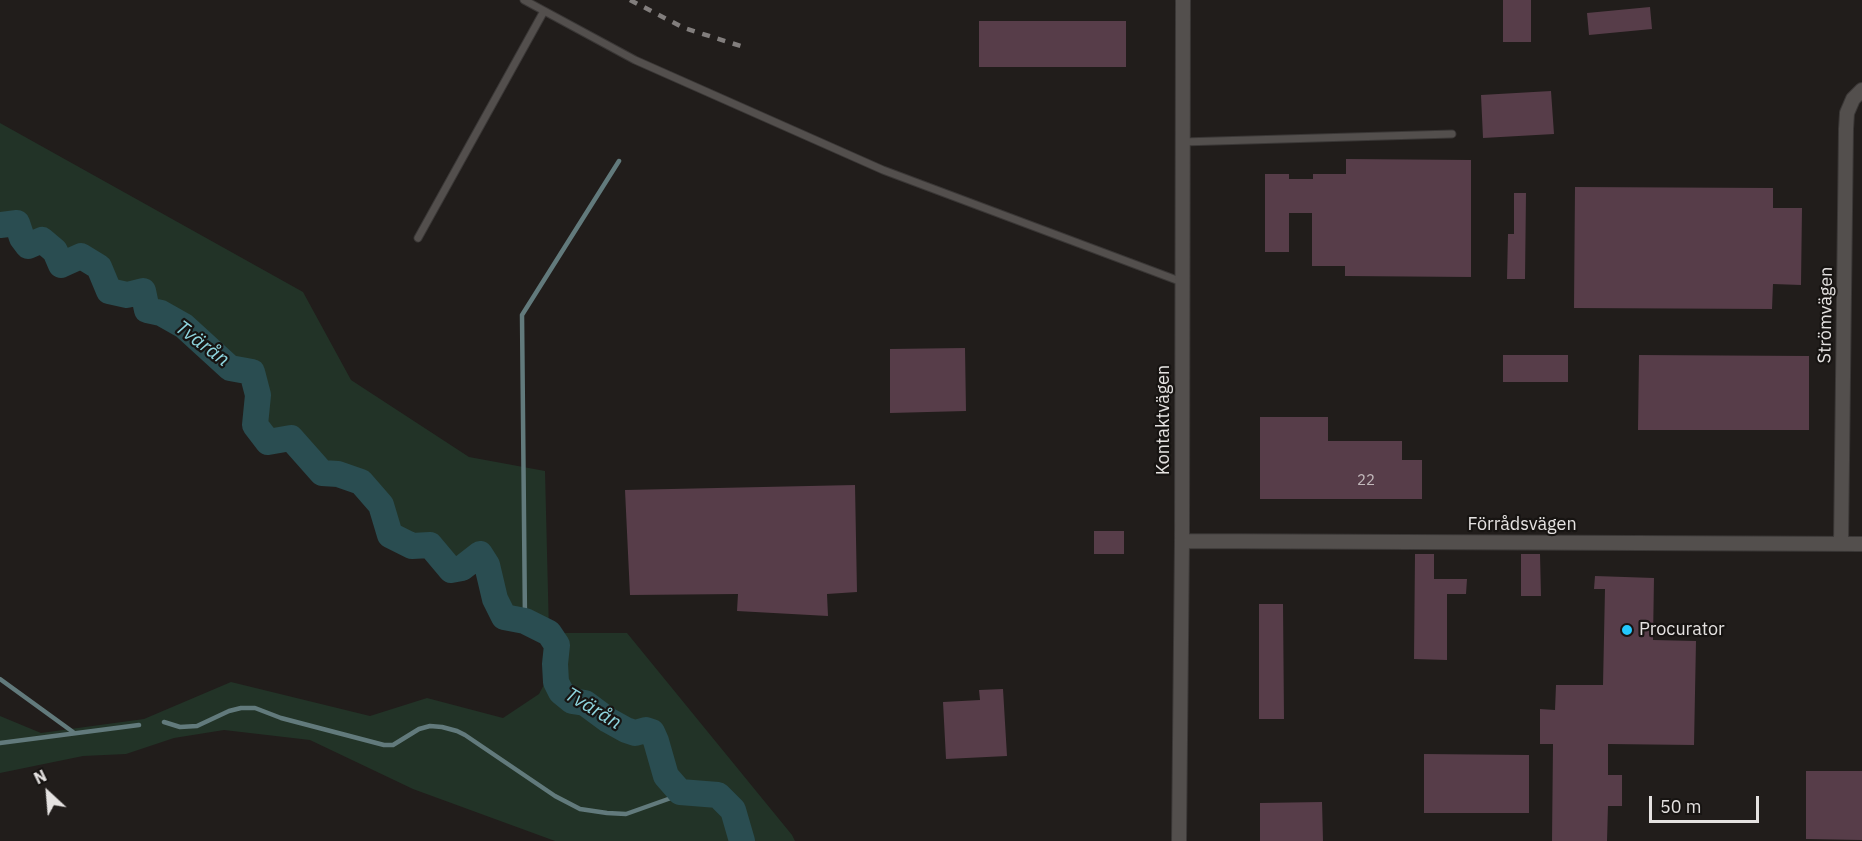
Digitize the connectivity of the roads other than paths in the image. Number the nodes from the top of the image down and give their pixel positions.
1 (524, 0) edge
2 (1183, 0) edge
3 (544, 11) junction
4 (1862, 90) edge
5 (1452, 134) dead end
6 (1182, 142) junction
7 (418, 238) dead end
8 (1182, 282) junction
9 (1182, 541) junction
10 (1841, 544) junction
11 (1862, 544) edge
12 (1179, 841) edge

1 - 3 lane
2 - 6 street, Kontaktvägen
3 - 7 lane
3 - 8 lane
4 - 10 street, Strömvägen
5 - 6 lane
6 - 8 street, Kontaktvägen
8 - 9 street, Kontaktvägen
9 - 10 street, Förrådsvägen
9 - 12 street, Kontaktvägen
10 - 11 street, Förrådsvägen

